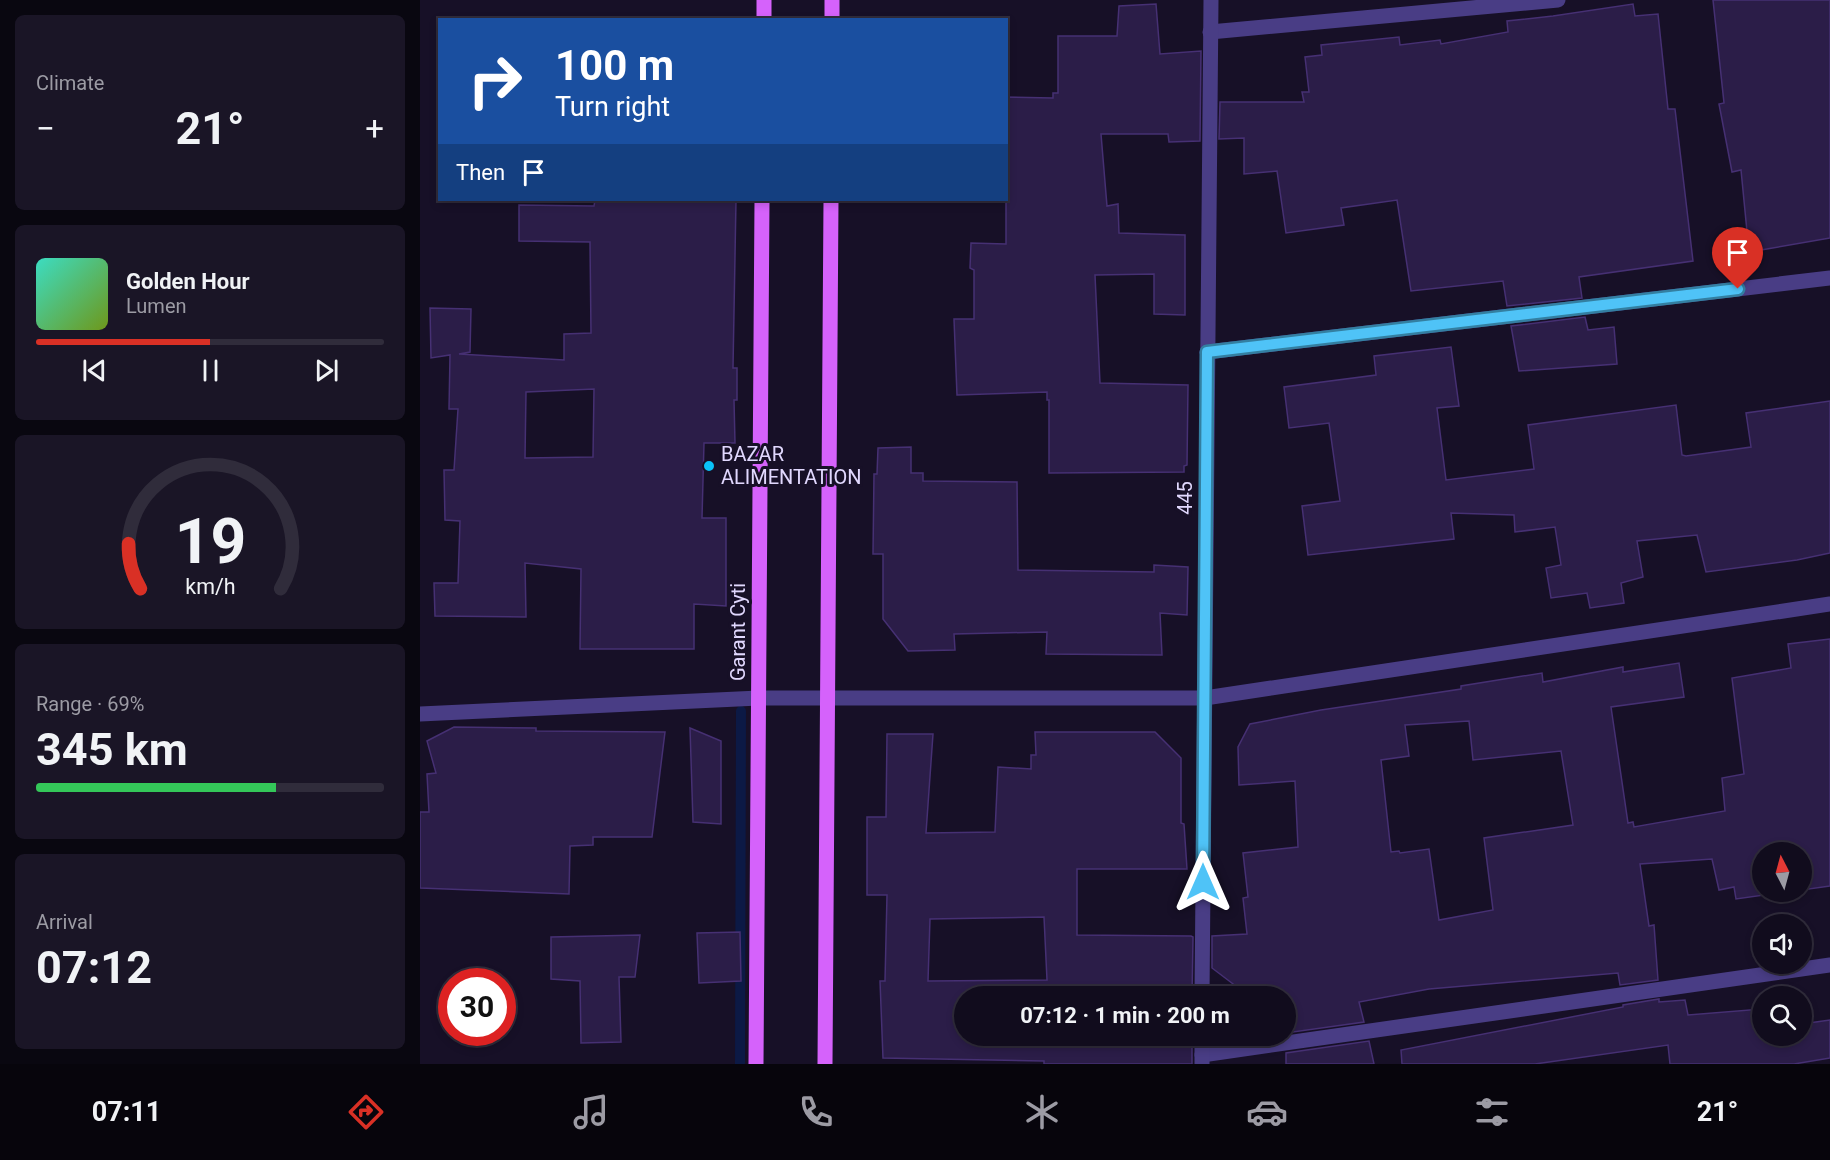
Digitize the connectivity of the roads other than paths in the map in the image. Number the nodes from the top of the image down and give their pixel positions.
1 (764, 0) edge
2 (832, 0) edge
3 (1211, 0) edge
4 (1558, 0) edge
5 (764, 18) edge
6 (832, 18) edge
7 (1210, 32) junction
8 (762, 201) edge
9 (831, 201) edge
10 (1830, 278) edge
11 (1207, 352) junction
12 (1830, 604) edge
13 (759, 698) junction
14 (827, 698) junction
15 (1205, 698) junction
16 (420, 714) edge
17 (1830, 965) edge
18 (1202, 986) edge
19 (1202, 1060) edge
20 (756, 1064) edge
21 (825, 1064) edge

1 - 5 main road
2 - 6 main road
3 - 7 street, 445
4 - 7 street
7 - 11 street, 445
8 - 13 main road, Garant Cyti
9 - 14 main road
10 - 11 street
11 - 15 street, 445
12 - 15 street
13 - 14 street
13 - 16 street
13 - 20 main road, Garant Cyti
14 - 15 street
14 - 21 main road
15 - 18 street, 445
17 - 19 street

